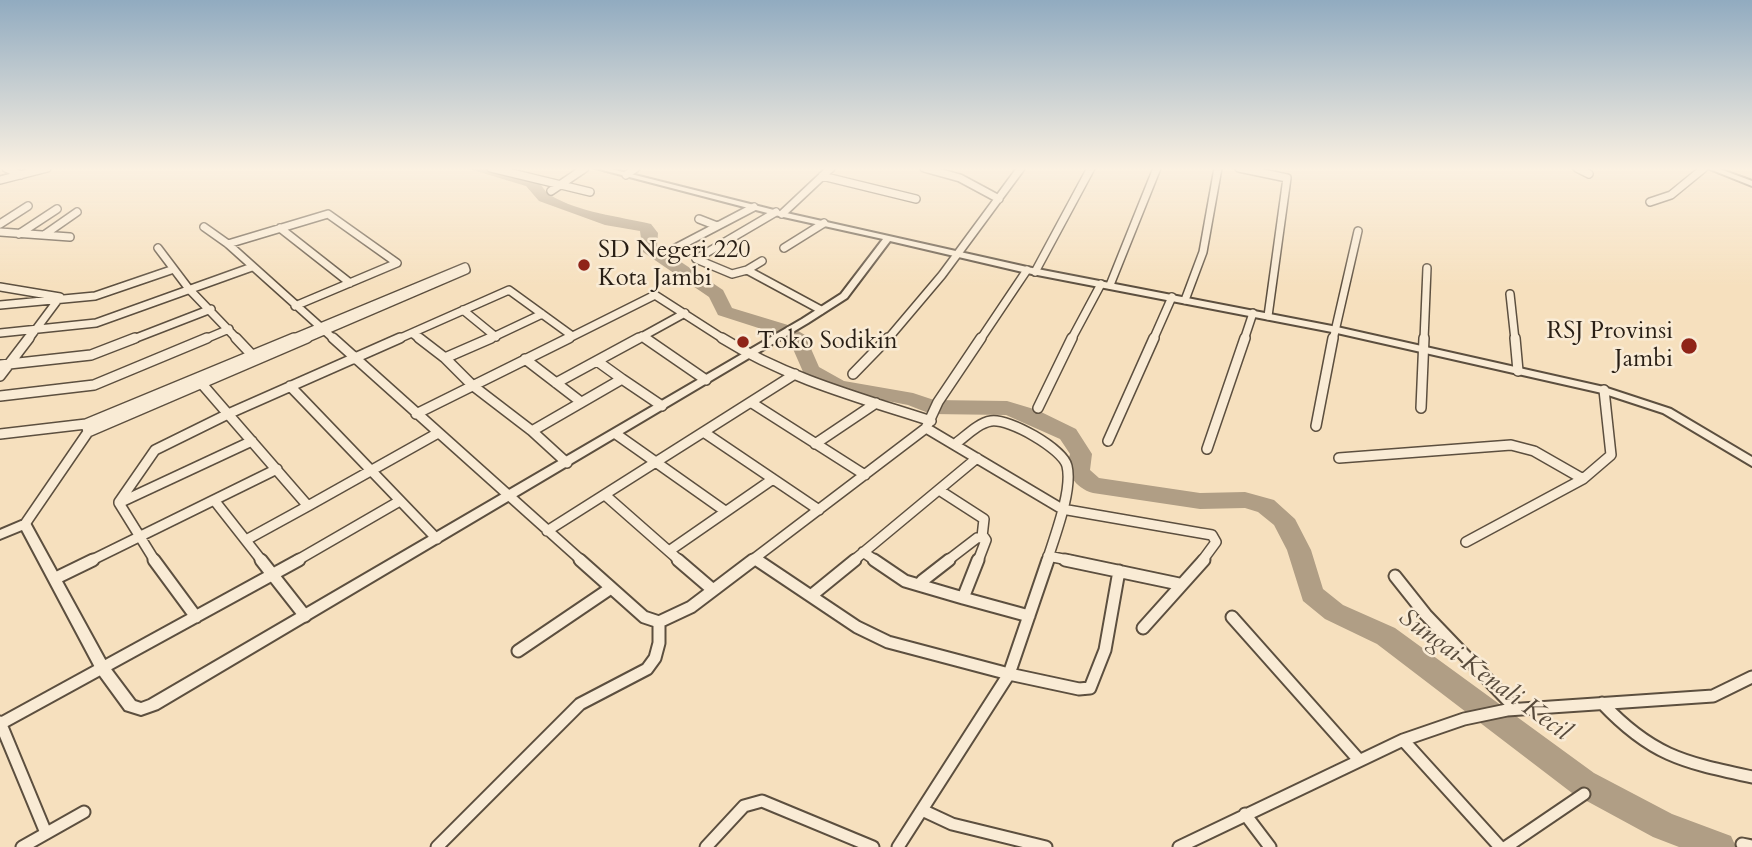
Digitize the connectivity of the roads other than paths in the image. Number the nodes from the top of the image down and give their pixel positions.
1 (26, 208) edge
2 (753, 208) edge
3 (756, 208) edge
4 (785, 208) edge
5 (993, 208) edge
6 (1068, 208) edge
7 (1139, 208) edge
8 (1211, 208) edge
9 (1283, 208) edge
10 (57, 209) dead end
11 (77, 212) dead end
12 (779, 213) junction
13 (699, 219) dead end
14 (824, 223) junction
15 (0, 224) edge
16 (717, 226) junction
17 (204, 227) dead end
18 (280, 228) junction
19 (1358, 231) dead end
20 (0, 232) edge
21 (19, 233) junction
22 (44, 235) junction
23 (70, 237) dead end
24 (888, 238) junction
25 (228, 244) junction
26 (159, 248) dead end
27 (784, 248) dead end
28 (668, 252) dead end
29 (960, 254) junction
30 (762, 261) dead end
31 (251, 267) junction
32 (1427, 268) dead end
33 (171, 270) junction
34 (747, 270) junction
35 (1031, 271) junction
36 (350, 283) junction
37 (1105, 285) junction
38 (0, 288) edge
39 (193, 289) junction
40 (1510, 294) dead end
41 (60, 297) junction
42 (1172, 297) junction
43 (1185, 300) junction
44 (0, 305) edge
45 (296, 306) junction
46 (211, 309) junction
47 (463, 310) junction
48 (821, 310) junction
49 (685, 313) junction
50 (1254, 313) junction
51 (542, 314) junction
52 (1268, 316) junction
53 (229, 329) junction
54 (322, 329) junction
55 (35, 330) junction
56 (1337, 330) junction
57 (412, 332) junction
58 (0, 333) edge
59 (571, 335) junction
60 (642, 336) junction
61 (496, 337) junction
62 (275, 349) junction
63 (1425, 349) junction
64 (253, 355) junction
65 (749, 355) junction
66 (354, 358) junction
67 (445, 358) junction
68 (525, 359) junction
69 (597, 360) junction
70 (4, 365) edge
71 (1518, 371) junction
72 (795, 374) junction
73 (853, 374) dead end
74 (0, 376) edge
75 (622, 379) junction
76 (706, 380) junction
77 (556, 383) junction
78 (202, 384) junction
79 (472, 385) junction
80 (290, 386) junction
81 (1604, 390) junction
82 (0, 396) edge
83 (581, 402) junction
84 (752, 403) junction
85 (876, 403) junction
86 (662, 406) junction
87 (1038, 408) dead end
88 (1421, 408) dead end
89 (228, 414) junction
90 (416, 414) junction
91 (932, 416) junction
92 (1316, 426) dead end
93 (87, 428) junction
94 (532, 431) junction
95 (0, 433) edge
96 (438, 433) junction
97 (705, 433) junction
98 (616, 434) junction
99 (252, 441) junction
100 (1108, 441) dead end
101 (815, 443) junction
102 (955, 444) junction
103 (1207, 449) dead end
104 (977, 458) junction
105 (1339, 458) dead end
106 (659, 461) junction
107 (567, 463) junction
108 (1752, 463) edge
109 (277, 469) junction
110 (371, 471) junction
111 (865, 475) junction
112 (773, 478) junction
113 (1583, 478) junction
114 (939, 490) junction
115 (605, 495) junction
116 (509, 498) junction
117 (214, 500) junction
118 (398, 502) junction
119 (118, 503) junction
120 (308, 506) junction
121 (1062, 509) junction
122 (819, 510) junction
123 (725, 511) junction
124 (25, 524) junction
125 (547, 531) junction
126 (0, 535) edge
127 (982, 537) junction
128 (138, 538) junction
129 (437, 539) junction
130 (246, 540) junction
131 (1466, 541) dead end
132 (669, 551) junction
133 (863, 552) junction
134 (1048, 556) junction
135 (755, 558) junction
136 (1119, 571) junction
137 (272, 575) junction
138 (1395, 576) dead end
139 (56, 578) junction
140 (1179, 584) junction
141 (922, 586) junction
142 (611, 588) junction
143 (713, 590) junction
144 (812, 595) junction
145 (963, 598) junction
146 (305, 616) junction
147 (1029, 616) junction
148 (196, 617) junction
149 (1232, 617) dead end
150 (659, 622) junction
151 (1143, 628) dead end
152 (518, 651) dead end
153 (103, 669) junction
154 (1009, 674) junction
155 (1752, 677) edge
156 (1602, 703) junction
157 (1511, 710) junction
158 (0, 723) edge
159 (1403, 740) junction
160 (1359, 760) junction
161 (1752, 778) edge
162 (1584, 794) dead end
163 (922, 810) junction
164 (84, 812) dead end
165 (1245, 814) junction
166 (46, 833) junction
167 (22, 847) edge
168 (438, 847) edge
169 (706, 847) edge
170 (873, 847) edge
171 (898, 847) edge
172 (1046, 847) edge
173 (1178, 847) edge
174 (1270, 847) edge
175 (1500, 847) edge
176 (1506, 847) edge

1 - 15 street
2 - 16 street
3 - 12 street
4 - 12 street
5 - 29 street
6 - 35 street
7 - 37 street
8 - 43 street
9 - 52 street
10 - 21 street
11 - 22 street
12 - 14 street
12 - 34 street
13 - 16 street
14 - 24 street
14 - 27 street
16 - 28 street
17 - 25 street
18 - 25 street
18 - 36 street
18 - 36 street
19 - 56 street
20 - 21 street
21 - 22 street
22 - 23 street
24 - 29 street
24 - 48 street
25 - 31 street
26 - 33 street
29 - 35 street
29 - 73 street
30 - 34 street
31 - 39 street
31 - 45 street
32 - 63 street
33 - 39 street
33 - 41 street
34 - 48 street
35 - 37 street
35 - 91 street
36 - 45 street
37 - 42 street
37 - 87 street
38 - 41 street
39 - 46 street
39 - 55 street
40 - 71 street
41 - 44 street
41 - 55 street
42 - 43 street
42 - 100 street
43 - 50 street
45 - 54 street
46 - 53 street
46 - 70 street
47 - 51 street
47 - 57 street
47 - 61 street
48 - 65 street
49 - 59 street
49 - 60 street
49 - 65 street
50 - 52 street
50 - 103 street
51 - 59 street
51 - 61 street
52 - 56 street
53 - 64 street
53 - 82 street
54 - 54 street
54 - 62 street
54 - 66 street
55 - 58 street
55 - 70 street
56 - 63 street
56 - 92 street
57 - 66 street
57 - 67 street
59 - 68 street
60 - 69 street
60 - 76 street
61 - 67 street
62 - 64 street
62 - 78 street
63 - 71 street
63 - 88 street
64 - 93 street
65 - 72 street
65 - 76 street
66 - 80 street
66 - 90 street
67 - 79 street
68 - 77 street
68 - 79 street
69 - 75 street
69 - 77 street
70 - 74 street
71 - 81 street
72 - 84 street
72 - 85 street
75 - 83 street
75 - 86 street
76 - 86 street
77 - 83 street
78 - 89 street
78 - 93 street
79 - 90 street
79 - 94 street
80 - 89 street
80 - 110 street
81 - 108 street
81 - 113 street
83 - 94 street
84 - 97 street
84 - 101 street
85 - 91 street
85 - 101 street
86 - 98 street
89 - 99 street
89 - 119 street
90 - 96 street
91 - 102 street
91 - 111 street
93 - 95 street
93 - 124 street
94 - 107 street
96 - 110 street
96 - 116 street
97 - 106 street
97 - 112 street
98 - 106 street
98 - 107 street
99 - 109 street
99 - 119 street
101 - 111 street
102 - 104 street
102 - 121 street
104 - 114 street
104 - 121 street
105 - 113 street
106 - 115 street
106 - 123 street
107 - 116 street
109 - 117 street
109 - 120 street
110 - 118 street
110 - 120 street
111 - 122 street
112 - 122 street
112 - 123 street
113 - 131 street
114 - 127 street
114 - 133 street
115 - 125 street
115 - 132 street
116 - 125 street
116 - 129 street
117 - 128 street
117 - 130 street
118 - 129 street
118 - 137 street
119 - 128 street
120 - 130 street
121 - 134 street
121 - 140 street
122 - 135 street
123 - 132 street
124 - 126 street
124 - 139 street
125 - 142 street
127 - 141 street
127 - 145 street
128 - 139 street
128 - 148 street
129 - 146 street
130 - 137 street
132 - 143 street
133 - 141 street
133 - 144 street
134 - 136 street
134 - 147 street
135 - 143 street
135 - 144 street
136 - 140 street
136 - 154 street
137 - 146 street
137 - 148 street
138 - 157 street
139 - 153 street
140 - 151 street
141 - 145 street
142 - 150 street
142 - 152 street
143 - 150 street
144 - 154 street
145 - 147 street
146 - 153 street
147 - 154 street
148 - 153 street
149 - 160 street
150 - 168 street
153 - 158 street
154 - 163 street
155 - 156 street
156 - 157 street
156 - 161 street
157 - 159 street
158 - 166 street
159 - 160 street
159 - 175 street
160 - 165 street
162 - 176 street
163 - 171 street
163 - 172 street
164 - 166 street
165 - 173 street
165 - 174 street
166 - 167 street
169 - 170 street

